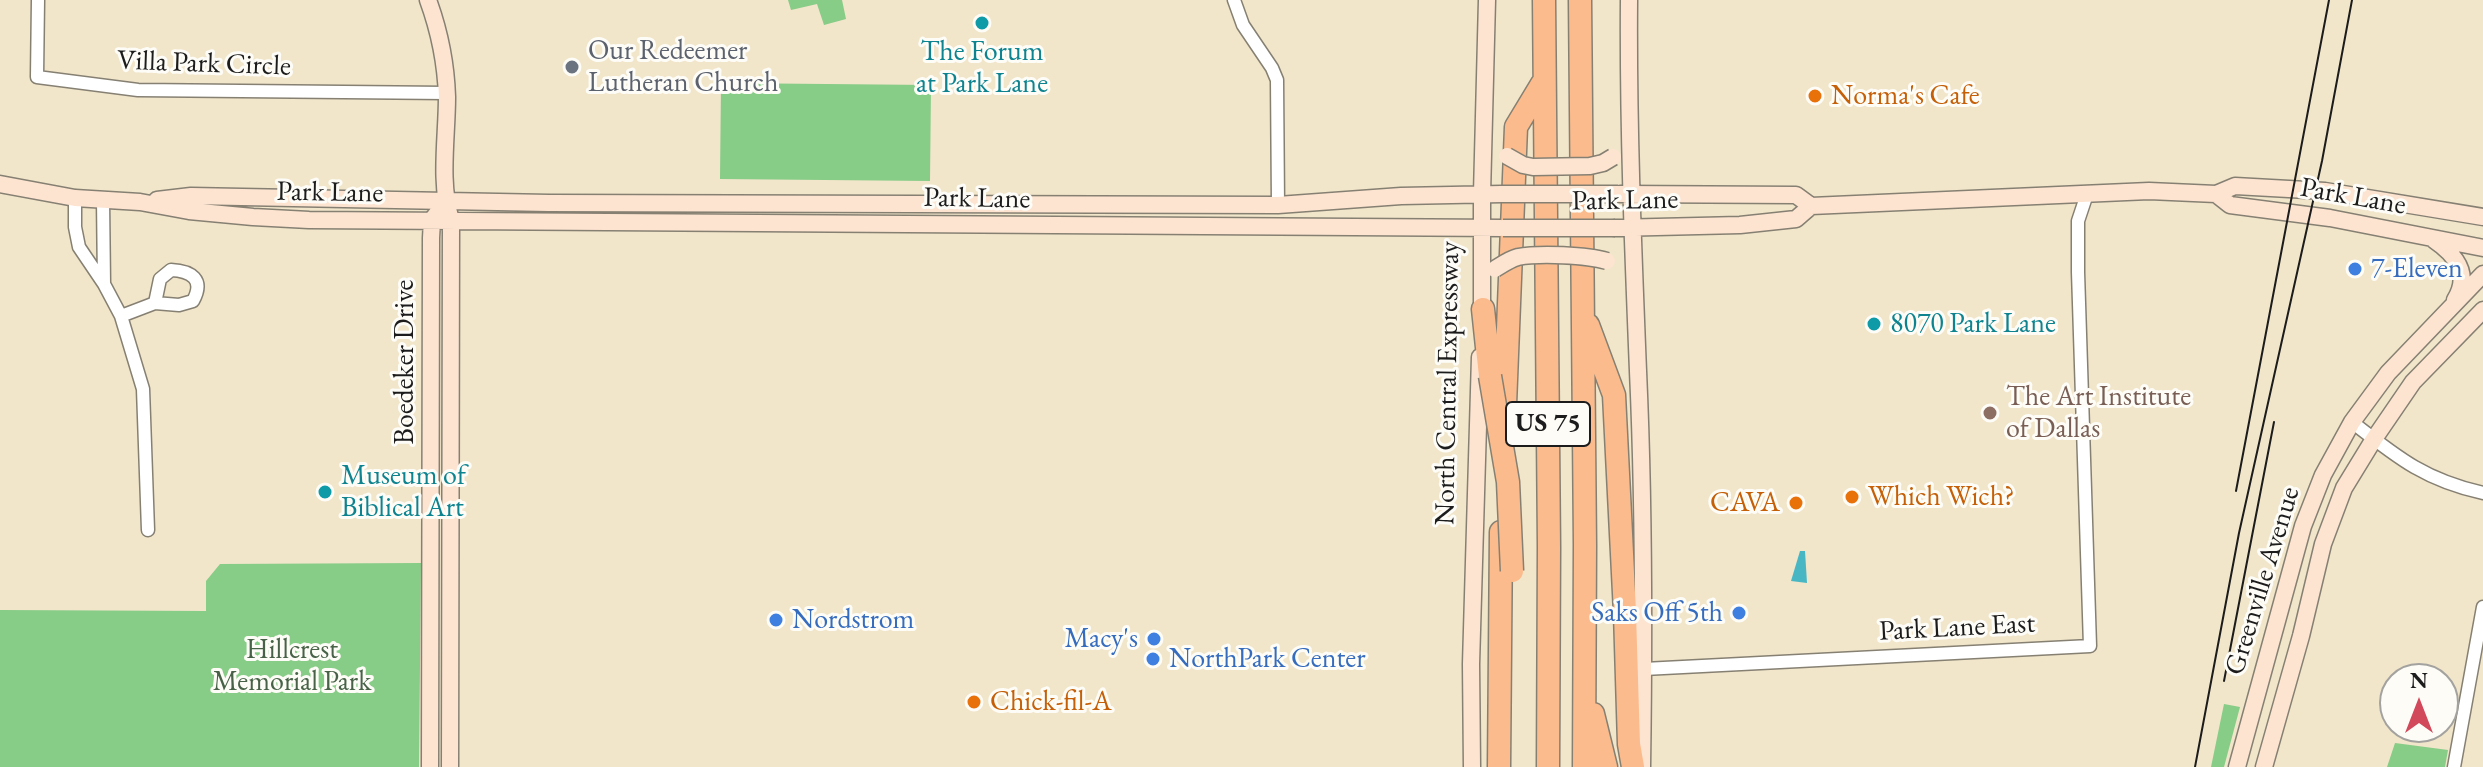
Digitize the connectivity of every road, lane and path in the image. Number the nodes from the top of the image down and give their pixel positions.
1 (38, 0) edge
2 (428, 0) edge
3 (1234, 0) edge
4 (1487, 0) edge
5 (1544, 0) edge
6 (1580, 0) edge
7 (1629, 0) edge
8 (1543, 82) junction
9 (447, 93) junction
10 (1485, 130) junction
11 (1630, 138) junction
12 (0, 184) edge
13 (1482, 194) junction
14 (1625, 194) junction
15 (2087, 194) junction
16 (2216, 194) junction
17 (75, 198) junction
18 (282, 199) junction
19 (103, 200) junction
20 (445, 201) junction
21 (140, 202) junction
22 (662, 202) junction
23 (1015, 203) junction
24 (1278, 205) junction
25 (1811, 206) junction
26 (247, 217) junction
27 (2483, 217) edge
28 (432, 220) junction
29 (451, 220) junction
30 (663, 222) junction
31 (1015, 225) junction
32 (1208, 227) junction
33 (1482, 228) junction
34 (1624, 228) junction
35 (2429, 237) junction
36 (78, 241) junction
37 (103, 241) junction
38 (2483, 248) edge
39 (1489, 274) junction
40 (2483, 274) edge
41 (1634, 283) junction
42 (104, 284) junction
43 (155, 303) dead end
44 (1483, 309) junction
45 (1582, 309) junction
46 (2450, 309) junction
47 (2483, 310) edge
48 (121, 316) junction
49 (431, 380) junction
50 (452, 380) junction
51 (2352, 422) junction
52 (2374, 439) junction
53 (2483, 493) edge
54 (148, 530) dead end
55 (2483, 607) edge
56 (2274, 628) junction
57 (2301, 636) junction
58 (1644, 669) junction
59 (1585, 682) junction
60 (430, 689) junction
61 (450, 690) junction
62 (430, 767) edge
63 (450, 767) edge
64 (1472, 767) edge
65 (1499, 767) edge
66 (1512, 767) edge
67 (1548, 767) edge
68 (1584, 767) edge
69 (1606, 767) edge
70 (1633, 767) edge
71 (1642, 767) edge
72 (2237, 767) edge
73 (2264, 767) edge
74 (2454, 767) edge

1 - 9 street, Villa Park Circle
2 - 9 main road, Boedeker Drive
3 - 24 street
4 - 10 main road, North Central Expressway
5 - 8 highway, US 75
6 - 45 highway, US 75
7 - 11 main road
8 - 65 highway
8 - 67 highway, US 75
9 - 20 main road, Boedeker Drive
10 - 11 main road, bridge
10 - 13 main road, North Central Expressway
11 - 14 main road
12 - 17 main road, Park Lane
13 - 14 main road, Park Lane, bridge
13 - 24 main road, Park Lane
13 - 33 main road, North Central Expressway
14 - 25 main road, Park Lane
14 - 34 main road
15 - 16 main road, Park Lane
15 - 25 main road, Park Lane
15 - 58 street, Park Lane East
16 - 27 main road, Park Lane
16 - 35 main road, Park Lane
17 - 19 main road, Park Lane
17 - 36 street
18 - 20 main road, Park Lane
18 - 21 main road, Park Lane
18 - 26 main road
19 - 21 main road, Park Lane
19 - 37 street
20 - 22 main road, Park Lane
20 - 28 main road
20 - 29 main road, Boedeker Drive
21 - 26 main road, Park Lane
22 - 23 main road, Park Lane
22 - 30 main road
23 - 24 main road, Park Lane
23 - 31 main road
24 - 32 main road
25 - 34 main road, Park Lane
26 - 28 main road, Park Lane
28 - 29 main road, Park Lane
28 - 49 main road, Boedeker Drive
29 - 30 main road, Park Lane
29 - 50 main road, Boedeker Drive
30 - 31 main road, Park Lane
31 - 32 main road, Park Lane
32 - 33 main road, Park Lane
33 - 34 main road, Park Lane, bridge
33 - 39 main road, North Central Expressway
34 - 41 main road
35 - 38 main road, Park Lane
35 - 46 main road
36 - 37 street
36 - 42 street
37 - 42 street
39 - 41 main road, bridge
39 - 44 main road, North Central Expressway
40 - 46 main road, Greenville Avenue
41 - 58 main road
42 - 48 street
43 - 48 street
44 - 64 main road, North Central Expressway
44 - 66 highway, bridge
45 - 59 highway, US 75
45 - 70 highway
46 - 51 main road, Greenville Avenue
47 - 52 main road, Greenville Avenue
48 - 54 street
49 - 50 main road
49 - 60 main road, Boedeker Drive
50 - 61 main road, Boedeker Drive
51 - 52 street
51 - 56 main road, Greenville Avenue
52 - 53 street
52 - 57 main road, Greenville Avenue
55 - 74 street
56 - 57 main road
56 - 72 main road, Greenville Avenue
57 - 73 main road, Greenville Avenue
58 - 71 main road
59 - 68 highway, US 75
59 - 69 highway
60 - 61 main road
60 - 62 main road, Boedeker Drive
61 - 63 main road, Boedeker Drive

